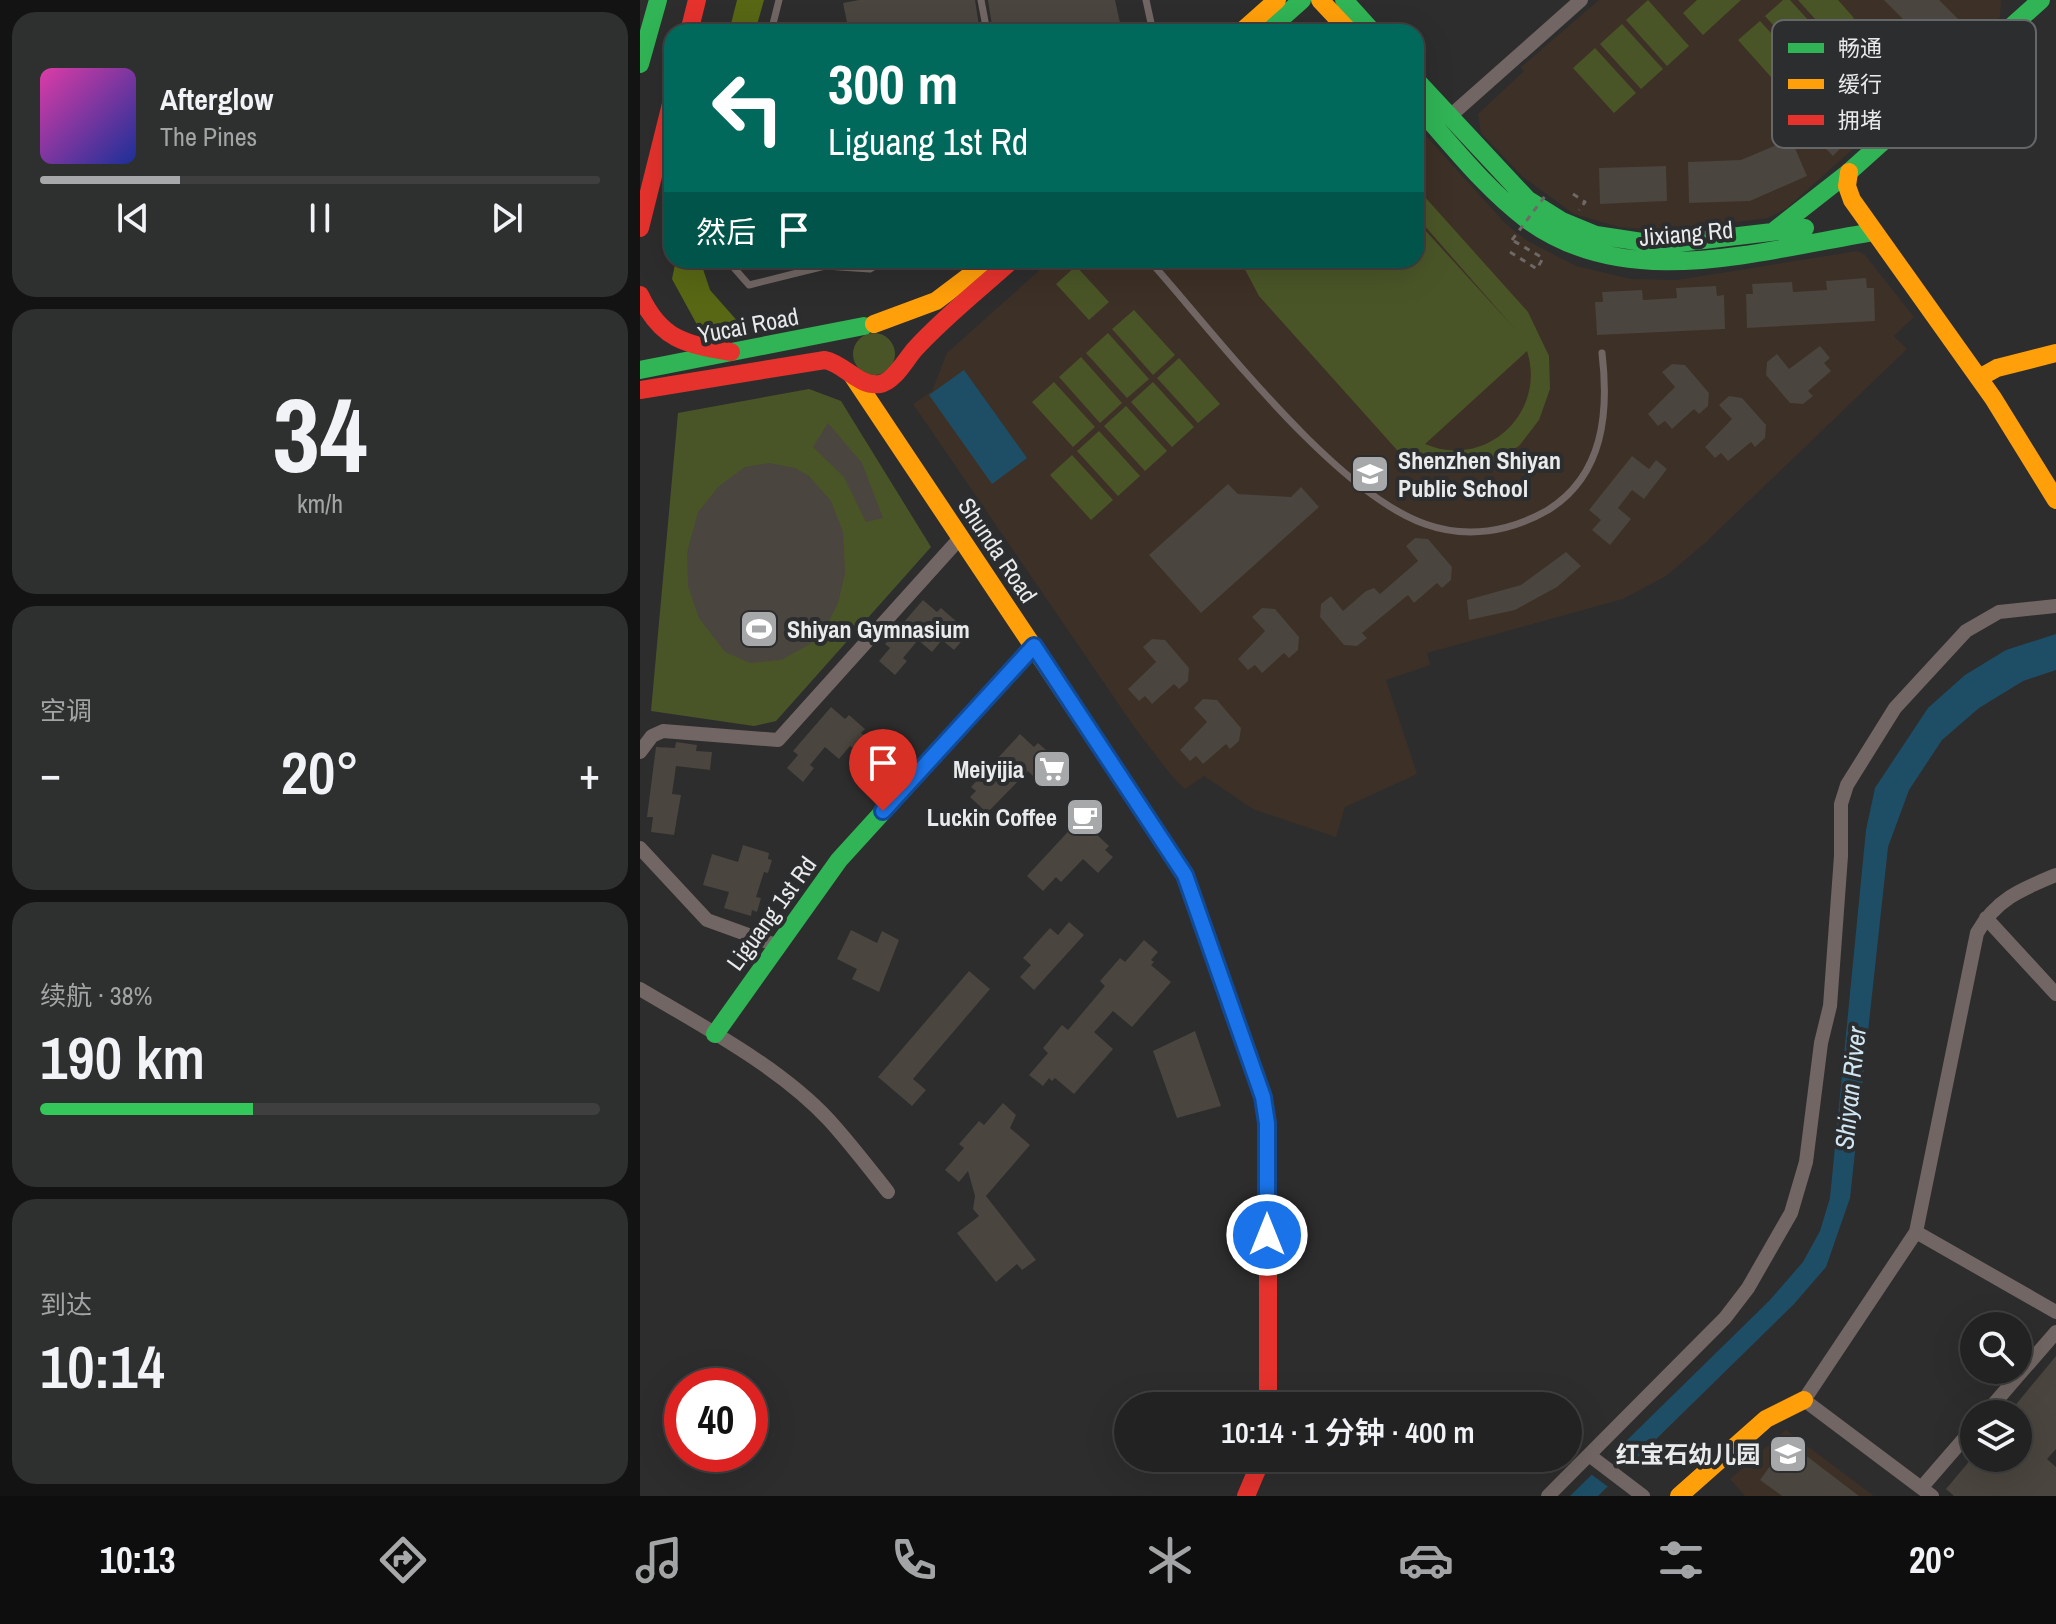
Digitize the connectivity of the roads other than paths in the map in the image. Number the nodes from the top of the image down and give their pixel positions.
1 (658, 0) edge
2 (697, 0) edge
3 (779, 0) edge
4 (981, 0) edge
5 (1146, 0) edge
6 (1277, 0) edge
7 (1302, 0) edge
8 (1320, 0) edge
9 (1344, 0) edge
10 (1581, 0) edge
11 (2041, 0) edge
12 (2019, 20) edge
13 (691, 24) edge
14 (773, 24) edge
15 (986, 24) edge
16 (1151, 24) edge
17 (1250, 24) edge
18 (1275, 24) edge
19 (1342, 24) edge
20 (1366, 24) edge
21 (640, 64) edge
22 (1424, 89) edge
23 (1424, 114) edge
24 (1449, 117) junction
25 (664, 132) edge
26 (1876, 148) edge
27 (1849, 172) junction
28 (1870, 226) junction
29 (640, 228) edge
30 (1770, 233) junction
31 (734, 268) edge
32 (812, 268) edge
33 (980, 268) edge
34 (1003, 268) edge
35 (1156, 268) edge
36 (806, 270) joint
37 (640, 295) edge
38 (869, 325) junction
39 (731, 352) junction
40 (1602, 353) dead end
41 (2055, 356) edge
42 (901, 366) junction
43 (640, 370) edge
44 (849, 371) junction
45 (1979, 378) junction
46 (889, 380) junction
47 (640, 390) edge
48 (895, 439) junction
49 (2056, 500) edge
50 (961, 537) junction
51 (2056, 606) edge
52 (1034, 646) junction
53 (640, 752) edge
54 (640, 848) edge
55 (2056, 875) edge
56 (1986, 918) junction
57 (776, 945) junction
58 (640, 989) edge
59 (2056, 994) edge
60 (715, 1034) junction
61 (888, 1192) dead end
62 (1916, 1232) junction
63 (2056, 1312) edge
64 (2056, 1332) edge
65 (1268, 1392) edge
66 (1804, 1400) junction
67 (1997, 1400) edge
68 (1960, 1446) edge
69 (1593, 1457) junction
70 (1256, 1472) edge
71 (1927, 1492) edge
72 (1246, 1496) edge
73 (1548, 1496) edge
74 (1643, 1496) edge
75 (1679, 1496) edge

1 - 21 street
2 - 13 street
3 - 14 lane
4 - 15 lane
5 - 16 lane
6 - 17 street
7 - 18 street
8 - 19 street
9 - 20 street
10 - 24 street
11 - 12 street
22 - 24 street, Jixiang Rd
23 - 28 street, Jixiang Rd
24 - 30 street, Jixiang Rd
25 - 29 street
26 - 27 street
27 - 28 street
27 - 30 street
28 - 30 street, Jixiang Rd
28 - 45 street
31 - 36 lane
32 - 36 lane
33 - 38 street, Yucai Road
34 - 42 street
35 - 40 lane
37 - 39 street
38 - 39 street, Yucai Road
38 - 42 street
38 - 44 street
39 - 43 street, Yucai Road
41 - 45 street
42 - 46 street
44 - 46 street
44 - 47 street, Yucai Road
44 - 48 street, Shunda Road
45 - 49 street
46 - 48 street
48 - 50 street, Shunda Road
50 - 52 street, Shunda Road
50 - 53 street
51 - 69 street
52 - 57 street, Liguang 1st Rd
52 - 65 street, Shunda Road
54 - 57 street
55 - 56 street
56 - 59 street
56 - 62 street
57 - 60 street, Liguang 1st Rd
58 - 60 street
60 - 61 street
62 - 63 street
62 - 66 street
64 - 67 street
66 - 71 street
66 - 75 street
68 - 71 street
69 - 73 street
69 - 74 street
70 - 72 street

